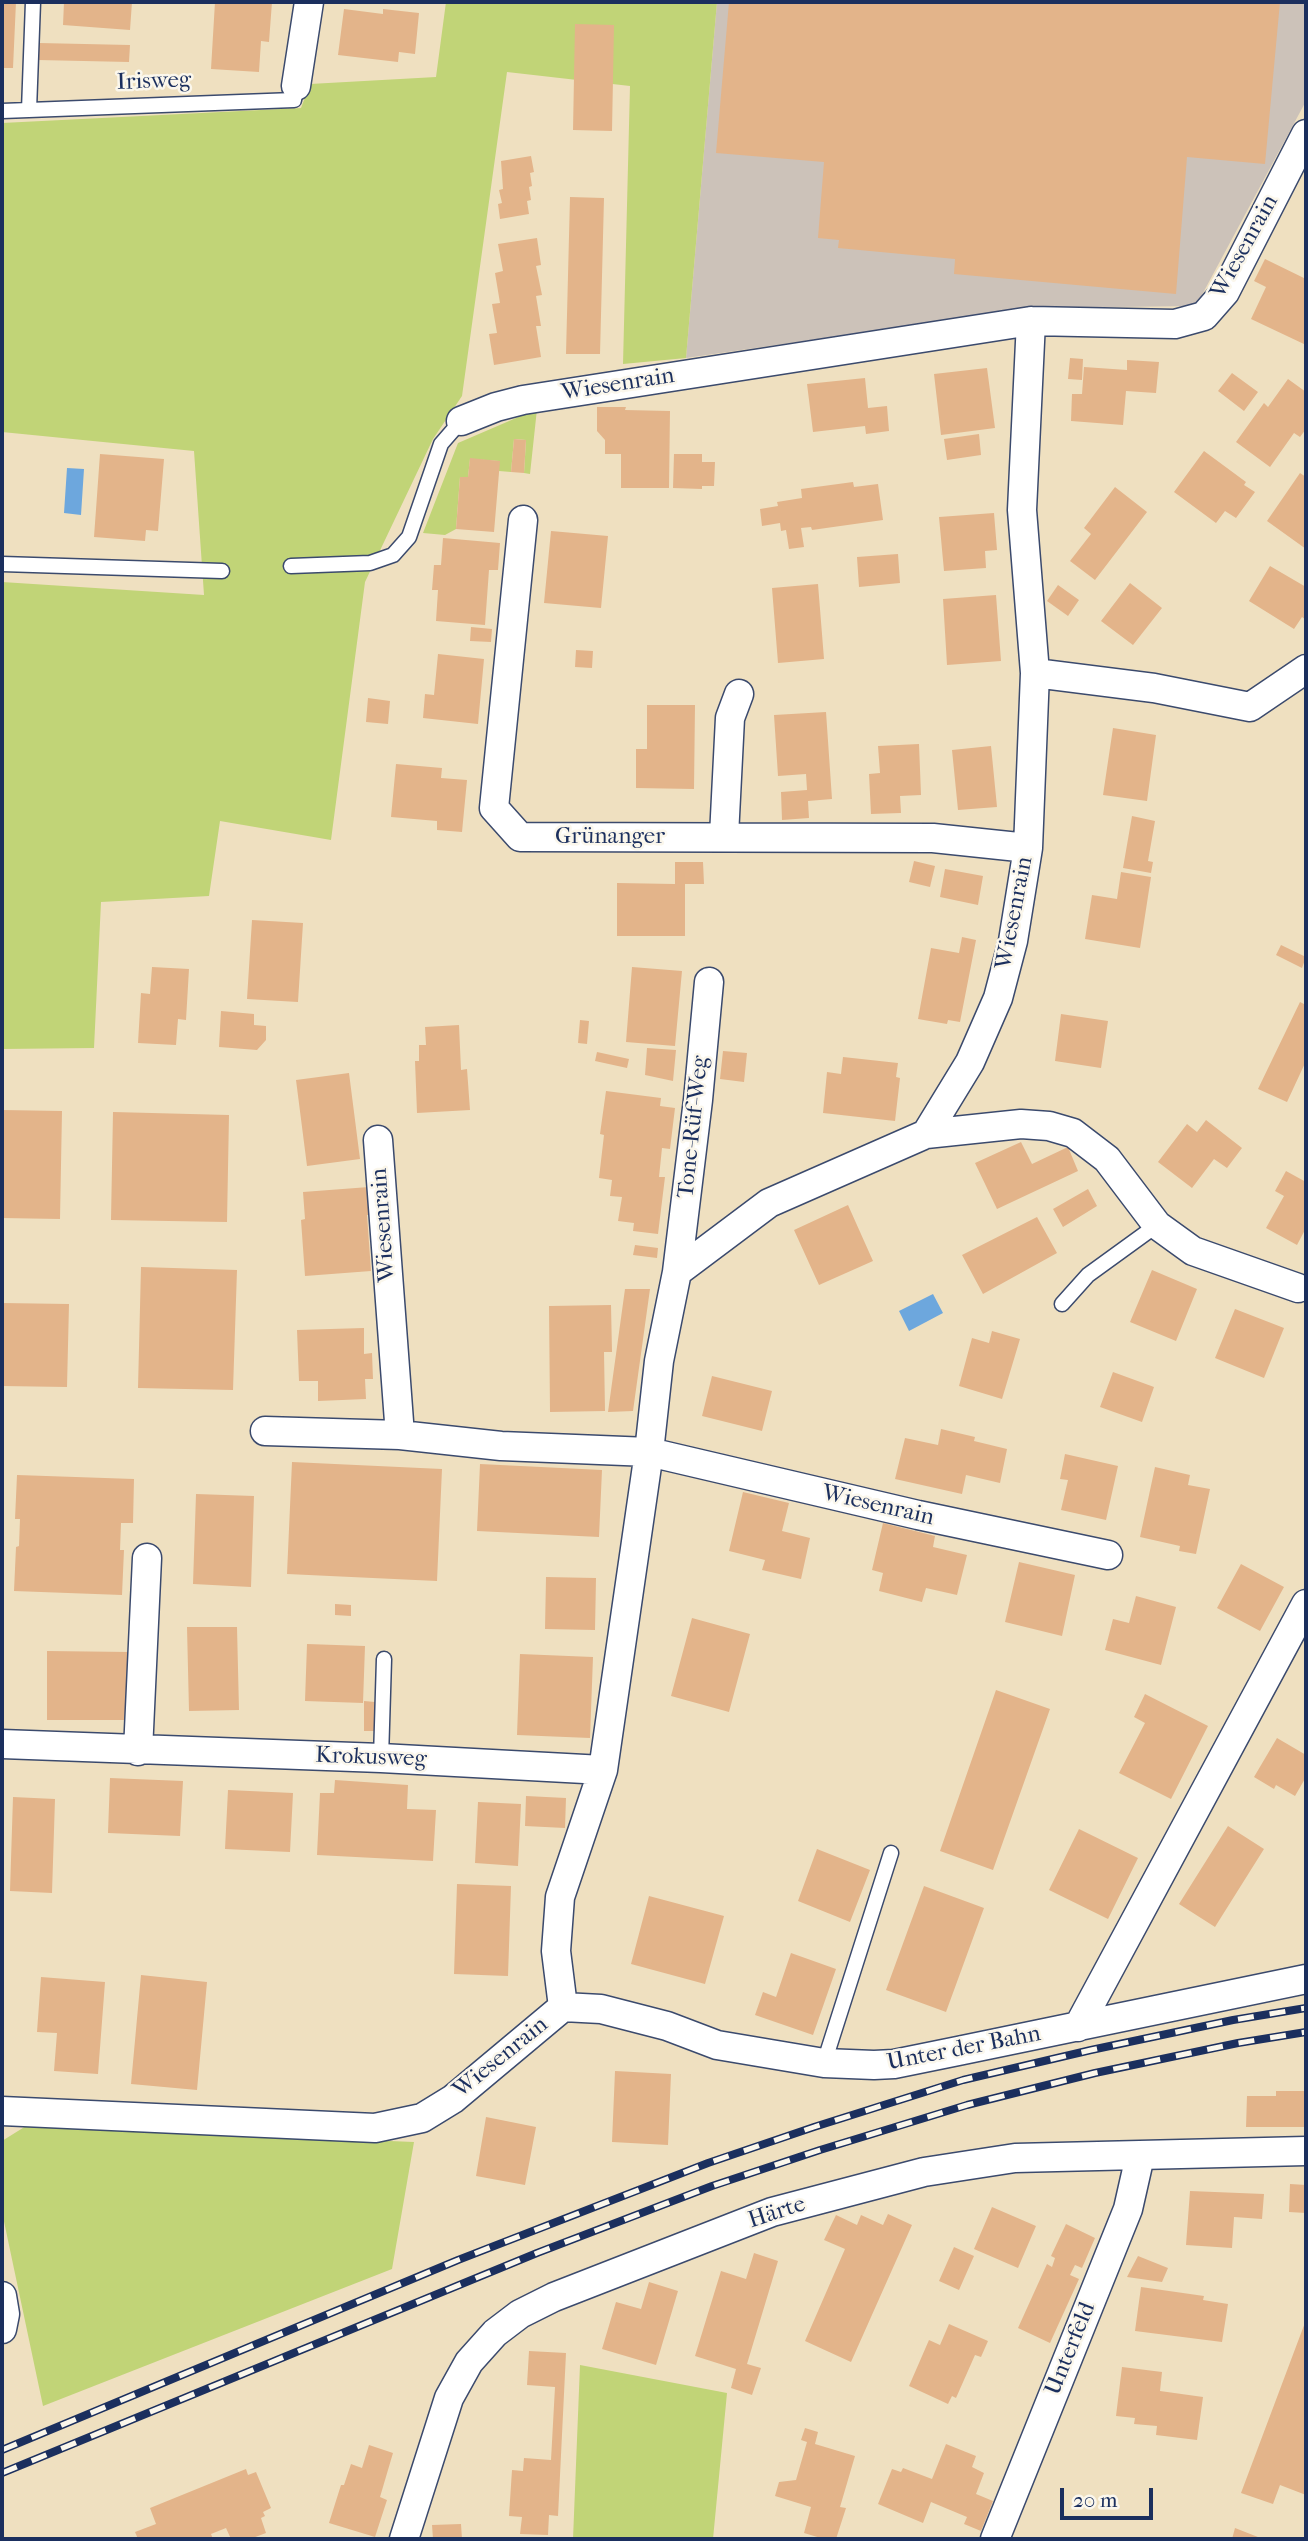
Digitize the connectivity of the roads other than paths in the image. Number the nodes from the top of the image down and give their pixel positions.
1 (33, 2) edge
2 (309, 2) edge
3 (296, 86) joint
4 (29, 110) junction
5 (2, 111) edge
6 (1306, 134) edge
7 (1031, 321) junction
8 (461, 421) joint
9 (523, 520) dead end
10 (2, 564) edge
11 (290, 566) dead end
12 (222, 571) dead end
13 (1306, 669) edge
14 (1035, 673) junction
15 (739, 694) dead end
16 (724, 836) junction
17 (1028, 848) junction
18 (709, 982) dead end
19 (926, 1134) junction
20 (378, 1140) dead end
21 (1157, 1225) junction
22 (677, 1272) junction
23 (1302, 1281) edge
24 (1062, 1304) dead end
25 (265, 1431) dead end
26 (400, 1436) junction
27 (649, 1452) junction
28 (1108, 1555) dead end
29 (147, 1558) dead end
30 (1306, 1604) edge
31 (384, 1659) dead end
32 (2, 1744) edge
33 (138, 1751) junction
34 (381, 1758) junction
35 (603, 1770) junction
36 (891, 1853) dead end
37 (1306, 1979) edge
38 (563, 2007) junction
39 (1077, 2027) junction
40 (824, 2063) junction
41 (2, 2111) edge
42 (1306, 2151) edge
43 (1140, 2156) junction
44 (2, 2296) edge
45 (2, 2329) edge
46 (404, 2539) edge
47 (995, 2539) edge

1 - 4 lane
2 - 3 street
3 - 4 lane, Irisweg
4 - 5 lane, Irisweg
6 - 7 street, Wiesenrain
7 - 8 street, Wiesenrain
7 - 14 street, Wiesenrain
8 - 11 lane, Wiesenrain
9 - 16 street, Grünanger
10 - 12 lane
13 - 14 street
14 - 17 street, Wiesenrain
15 - 16 street
16 - 17 street, Grünanger
17 - 19 street, Wiesenrain
18 - 22 street, Tone-Rüf-Weg
19 - 21 street
19 - 22 street
20 - 26 street, Wiesenrain
21 - 23 street
21 - 24 lane
22 - 27 street, Wiesenrain
25 - 26 street, Wiesenrain
26 - 27 street, Wiesenrain
27 - 28 street, Wiesenrain
27 - 35 street, Wiesenrain
29 - 33 street
30 - 39 street
31 - 34 lane
32 - 33 street, Krokusweg
33 - 34 street, Krokusweg
34 - 35 street, Krokusweg
35 - 38 street, Wiesenrain
36 - 40 lane
37 - 39 street, Unter der Bahn
38 - 40 street, Unter der Bahn
38 - 41 street, Wiesenrain
39 - 40 street, Unter der Bahn
42 - 43 street, Härte
43 - 46 street, Härte
43 - 47 street, Unterfeld
44 - 45 street

